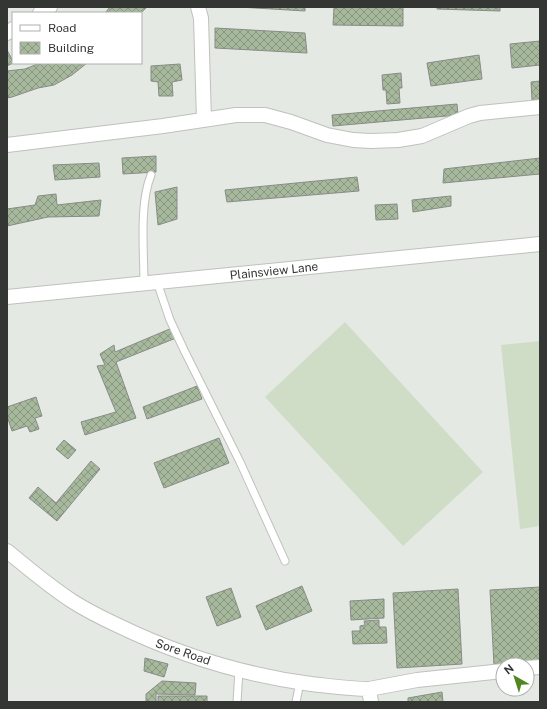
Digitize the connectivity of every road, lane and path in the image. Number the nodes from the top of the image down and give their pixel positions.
1 (198, 7) edge
2 (540, 107) edge
3 (204, 120) junction
4 (7, 145) edge
5 (151, 175) dead end
6 (540, 244) edge
7 (151, 283) junction
8 (7, 296) edge
9 (7, 551) edge
10 (285, 561) dead end
11 (238, 670) junction
12 (495, 672) edge
13 (300, 682) junction
14 (370, 695) edge
15 (237, 702) edge
16 (296, 702) edge

1 - 3 street
2 - 3 street
3 - 4 street
5 - 7 lane
6 - 7 street, Plainsview Lane
7 - 8 street, Plainsview Lane
7 - 10 lane
9 - 11 street, Sore Road
11 - 13 street, Sore Road
11 - 15 lane
12 - 14 street, Sore Road
13 - 14 street, Sore Road
13 - 16 lane

